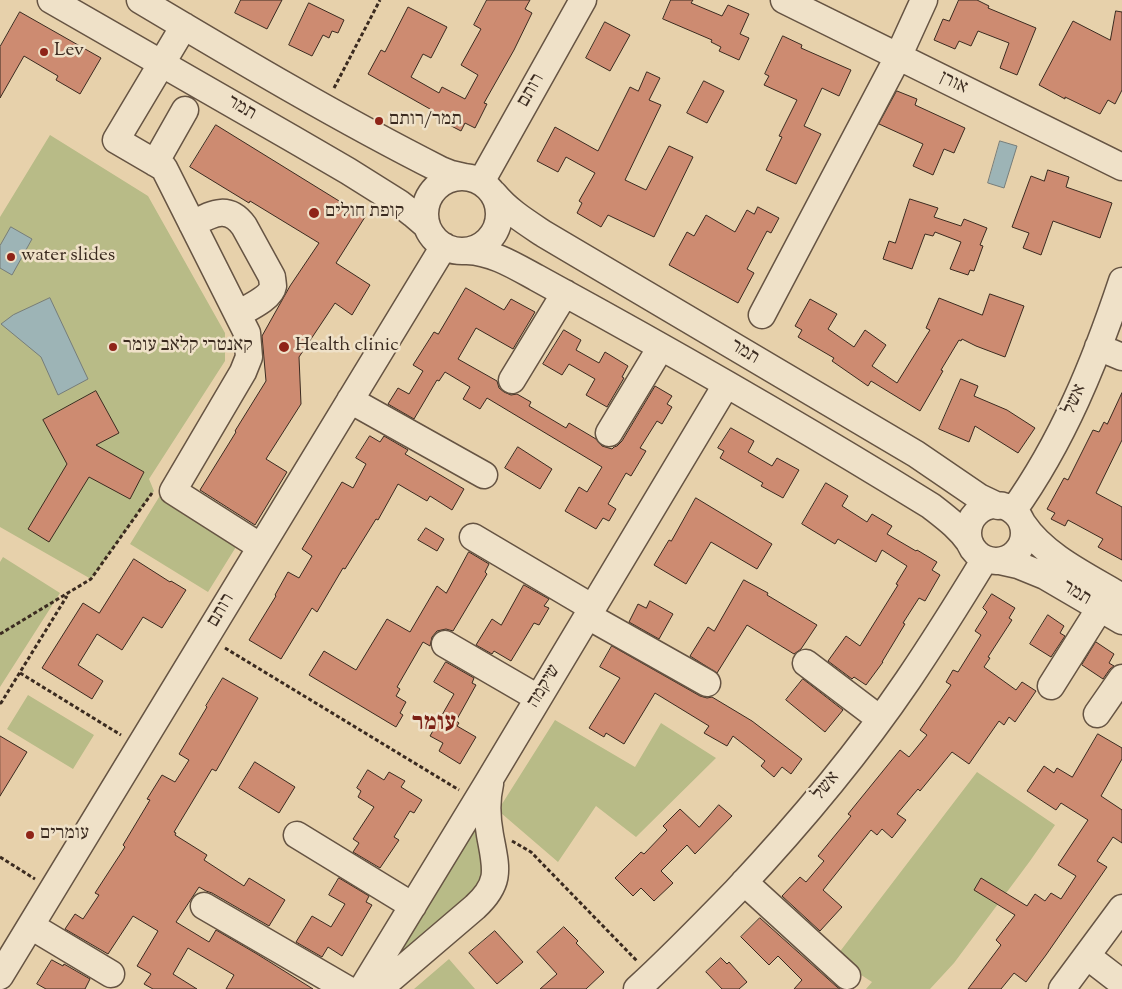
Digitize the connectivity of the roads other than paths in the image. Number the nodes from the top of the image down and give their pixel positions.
1 (51, 0) edge
2 (140, 0) edge
3 (583, 0) edge
4 (784, 0) edge
5 (924, 0) edge
6 (184, 26) junction
7 (898, 57) junction
8 (161, 63) junction
9 (185, 110) dead end
10 (155, 163) junction
11 (1122, 167) edge
12 (479, 184) junction
13 (192, 224) junction
14 (427, 226) junction
15 (455, 248) junction
16 (1122, 281) edge
17 (565, 293) junction
18 (238, 314) junction
19 (762, 315) dead end
20 (661, 347) junction
21 (1098, 347) junction
22 (1122, 357) edge
23 (512, 380) dead end
24 (726, 385) junction
25 (350, 400) junction
26 (609, 433) dead end
27 (484, 476) dead end
28 (1011, 514) junction
29 (473, 537) dead end
30 (261, 547) junction
31 (985, 554) junction
32 (1111, 602) edge
33 (590, 612) junction
34 (1122, 621) edge
35 (445, 644) dead end
36 (806, 663) dead end
37 (1122, 678) edge
38 (707, 683) dead end
39 (1051, 686) dead end
40 (538, 698) junction
41 (1097, 714) dead end
42 (880, 718) junction
43 (492, 775) junction
44 (297, 835) dead end
45 (744, 882) junction
46 (204, 906) dead end
47 (413, 906) junction
48 (1122, 908) edge
49 (30, 926) junction
50 (1088, 956) junction
51 (111, 974) dead end
52 (0, 976) edge
53 (847, 976) dead end
54 (644, 982) edge
55 (1122, 983) edge
56 (347, 989) edge
57 (362, 989) edge
58 (379, 989) edge
59 (1062, 989) edge

1 - 8 street, תמר
2 - 6 street, תמר
3 - 12 street, רותם
4 - 7 street, אורן
5 - 7 street
6 - 8 street
6 - 12 street, תמר
7 - 11 street, אורן
7 - 19 street
8 - 10 street
8 - 14 street, תמר
9 - 10 street
10 - 13 street
12 - 14 street
12 - 15 street
12 - 28 street, תמר
13 - 18 street
13 - 18 street
14 - 15 street
15 - 17 street, תמר
15 - 25 street, רותם
16 - 21 street, אשל
17 - 20 street, תמר
17 - 23 street
18 - 30 street
20 - 24 street, תמר
20 - 26 street
21 - 22 street
21 - 28 street, אשל
24 - 31 street, תמר
24 - 33 street, שיקמה
25 - 27 street
25 - 30 street, רותם
28 - 31 street
28 - 31 street
28 - 32 street, תמר
29 - 33 street
30 - 49 street, רותם
31 - 32 street, תמר
31 - 42 street, אשל
32 - 34 street, תמר
32 - 39 street
33 - 38 street
33 - 40 street, שיקמה
35 - 40 street
36 - 42 street
37 - 41 street
40 - 43 street, שיקמה
42 - 45 street, אשל
43 - 47 street, שיקמה
43 - 58 street
44 - 47 street
45 - 53 street
45 - 54 street, אשל
46 - 56 street
47 - 57 street, שיקמה
48 - 50 street
49 - 51 street
49 - 52 street, רותם
50 - 55 street
50 - 59 street

